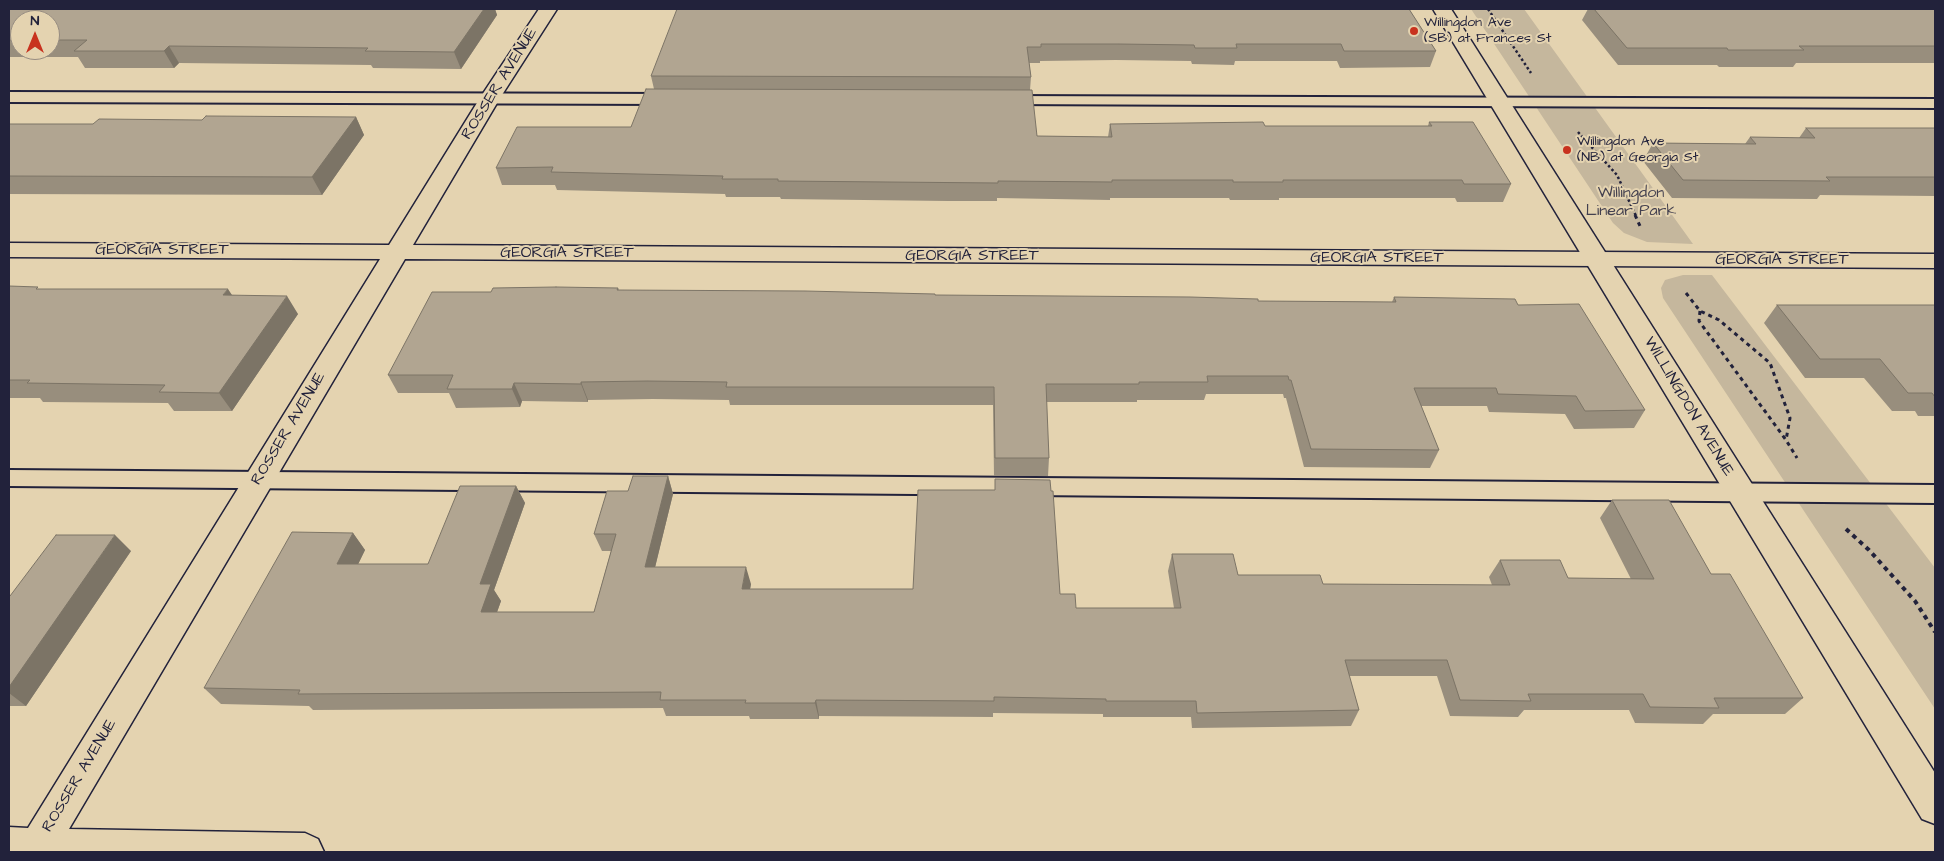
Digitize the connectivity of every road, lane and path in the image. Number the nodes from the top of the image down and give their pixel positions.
1 (548, 9) edge
2 (1442, 9) edge
3 (9, 97) edge
4 (490, 98) junction
5 (689, 99) edge
6 (987, 101) edge
7 (1500, 103) junction
8 (1935, 104) edge
9 (9, 250) edge
10 (397, 253) junction
11 (1598, 260) junction
12 (1935, 261) edge
13 (1786, 440) junction
14 (9, 478) edge
15 (258, 480) junction
16 (1738, 490) junction
17 (1818, 492) junction
18 (1935, 494) edge
19 (1935, 632) edge
20 (1935, 806) edge
21 (27, 848) edge
22 (306, 852) edge

1 - 4 street, ROSSER AVENUE
2 - 7 street, WILLINGDON AVENUE
3 - 4 lane
4 - 5 lane
4 - 10 street, ROSSER AVENUE
6 - 7 lane
7 - 8 lane
7 - 11 street, WILLINGDON AVENUE
9 - 10 street, GEORGIA STREET
10 - 11 street, GEORGIA STREET
10 - 15 street, ROSSER AVENUE
11 - 12 street, GEORGIA STREET
11 - 16 street, WILLINGDON AVENUE
13 - 13 path
13 - 17 path
14 - 15 lane
15 - 16 lane
15 - 21 street, ROSSER AVENUE
16 - 17 lane
16 - 20 street, WILLINGDON AVENUE
17 - 18 lane
17 - 19 path
21 - 22 street

